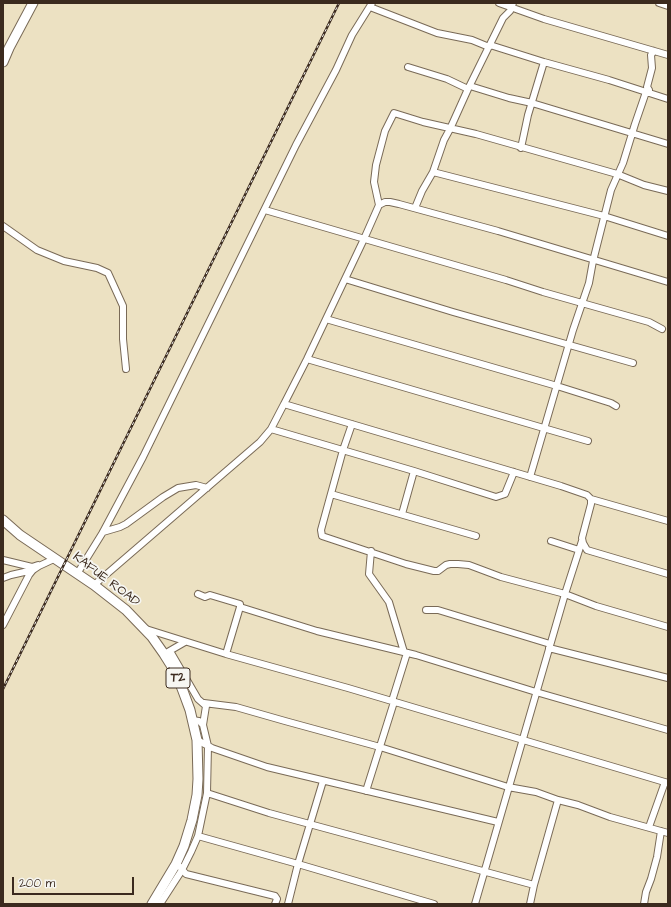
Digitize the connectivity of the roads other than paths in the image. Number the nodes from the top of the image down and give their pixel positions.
1 (33, 3) edge
2 (499, 3) edge
3 (659, 3) edge
4 (371, 5) edge
5 (512, 6) edge
6 (668, 6) edge
7 (490, 46) junction
8 (654, 51) junction
9 (668, 55) edge
10 (3, 62) edge
11 (544, 62) junction
12 (408, 67) dead end
13 (469, 87) junction
14 (647, 92) junction
15 (668, 99) edge
16 (532, 103) junction
17 (450, 129) junction
18 (632, 134) junction
19 (668, 144) edge
20 (521, 148) junction
21 (433, 172) junction
22 (617, 174) junction
23 (668, 191) edge
24 (379, 205) junction
25 (415, 208) junction
26 (265, 210) junction
27 (604, 216) junction
28 (3, 226) edge
29 (668, 236) edge
30 (364, 239) junction
31 (594, 259) junction
32 (345, 279) junction
33 (668, 282) edge
34 (582, 303) junction
35 (326, 319) junction
36 (662, 329) dead end
37 (569, 344) junction
38 (307, 359) junction
39 (633, 363) dead end
40 (126, 369) dead end
41 (557, 386) junction
42 (284, 404) junction
43 (616, 406) dead end
44 (352, 424) junction
45 (544, 428) junction
46 (271, 429) junction
47 (588, 441) dead end
48 (343, 450) junction
49 (414, 471) junction
50 (514, 472) junction
51 (530, 477) junction
52 (207, 488) junction
53 (331, 494) junction
54 (591, 499) junction
55 (402, 514) junction
56 (3, 520) edge
57 (668, 521) edge
58 (103, 532) junction
59 (476, 536) dead end
60 (550, 540) dead end
61 (582, 541) junction
62 (579, 550) junction
63 (370, 551) junction
64 (3, 560) edge
65 (51, 560) junction
66 (33, 570) junction
67 (77, 574) junction
68 (668, 574) edge
69 (3, 578) edge
70 (94, 585) junction
71 (198, 594) dead end
72 (565, 594) junction
73 (240, 607) junction
74 (426, 610) dead end
75 (3, 625) edge
76 (668, 627) edge
77 (144, 629) junction
78 (185, 642) junction
79 (550, 646) junction
80 (167, 653) junction
81 (405, 653) junction
82 (226, 654) junction
83 (668, 678) edge
84 (536, 692) junction
85 (393, 701) junction
86 (204, 703) junction
87 (192, 720) junction
88 (202, 725) junction
89 (668, 730) edge
90 (197, 740) junction
91 (522, 740) junction
92 (208, 746) junction
93 (380, 747) junction
94 (323, 781) junction
95 (667, 783) edge
96 (508, 787) junction
97 (366, 791) junction
98 (206, 793) junction
99 (558, 800) junction
100 (498, 822) junction
101 (310, 824) junction
102 (649, 827) junction
103 (661, 831) junction
104 (668, 833) edge
105 (198, 836) junction
106 (298, 864) junction
107 (179, 867) junction
108 (484, 872) junction
109 (534, 885) junction
110 (276, 902) edge
111 (152, 904) edge
112 (160, 904) edge
113 (284, 904) edge
114 (288, 904) edge
115 (434, 904) edge
116 (475, 904) edge
117 (530, 904) edge
118 (644, 904) edge

1 - 10 highway
2 - 5 street
3 - 6 street
4 - 7 street
4 - 26 street
5 - 7 street
5 - 8 street
7 - 11 street
7 - 13 street
8 - 9 street
8 - 14 street
11 - 14 street
11 - 16 street
12 - 13 street
13 - 16 street
13 - 17 street
14 - 15 street
14 - 18 street
16 - 18 street
16 - 20 street
17 - 20 street
17 - 21 street
17 - 24 street
18 - 19 street
18 - 22 street
20 - 22 street
21 - 25 street
21 - 27 street
22 - 23 street
22 - 27 street
24 - 25 street
24 - 30 street
25 - 31 street
26 - 30 street
26 - 58 street
27 - 29 street
27 - 31 street
28 - 40 street
30 - 32 street
30 - 34 street
31 - 33 street
31 - 34 street
32 - 35 street
32 - 37 street
34 - 36 street
34 - 37 street
35 - 38 street
35 - 41 street
37 - 39 street
37 - 41 street
38 - 42 street
38 - 45 street
41 - 43 street
41 - 45 street
42 - 44 street
42 - 46 street
44 - 48 street
44 - 50 street
45 - 47 street
45 - 51 street
46 - 48 street
46 - 52 street
48 - 49 street
48 - 53 street
49 - 50 street
49 - 55 street
50 - 51 street
51 - 54 street
52 - 58 street
52 - 70 street
53 - 55 street
53 - 63 street
54 - 57 street
54 - 61 street
55 - 59 street
56 - 65 highway, KAFUE ROAD / T2
58 - 67 street
60 - 62 street
61 - 62 street
61 - 68 street
62 - 72 street
63 - 72 street
63 - 81 street
64 - 65 street
65 - 66 street
65 - 67 highway, KAFUE ROAD / T2
66 - 69 street
66 - 75 street
67 - 70 highway, KAFUE ROAD / T2
70 - 77 highway, KAFUE ROAD / T2
71 - 73 street
72 - 76 street
72 - 79 street
73 - 81 street
73 - 82 street
74 - 79 street
77 - 78 street
77 - 80 highway, KAFUE ROAD / T2
78 - 80 street
78 - 82 street
79 - 83 street
79 - 84 street
80 - 86 street
80 - 87 highway, KAFUE ROAD / T2
81 - 84 street
81 - 85 street
82 - 85 street
84 - 89 street
84 - 91 street
85 - 91 street
85 - 93 street
86 - 88 street
86 - 93 street
87 - 88 street
87 - 90 highway, KAFUE ROAD / T2
88 - 92 street
90 - 92 street
90 - 107 highway, KAFUE ROAD / T2
91 - 95 street
91 - 96 street
92 - 94 street
92 - 98 street
93 - 96 street
93 - 97 street
94 - 97 street
94 - 101 street
95 - 102 street
96 - 99 street
96 - 100 street
97 - 100 street
98 - 101 street
98 - 105 street
99 - 102 street
99 - 109 street
100 - 108 street
101 - 106 street
101 - 108 street
102 - 103 street
103 - 104 street
103 - 118 street
105 - 106 street
105 - 107 street
106 - 114 street
106 - 115 street
107 - 110 street
107 - 111 highway, KAFUE ROAD / T2
107 - 112 street
108 - 109 street
108 - 116 street
109 - 117 street
110 - 113 street

